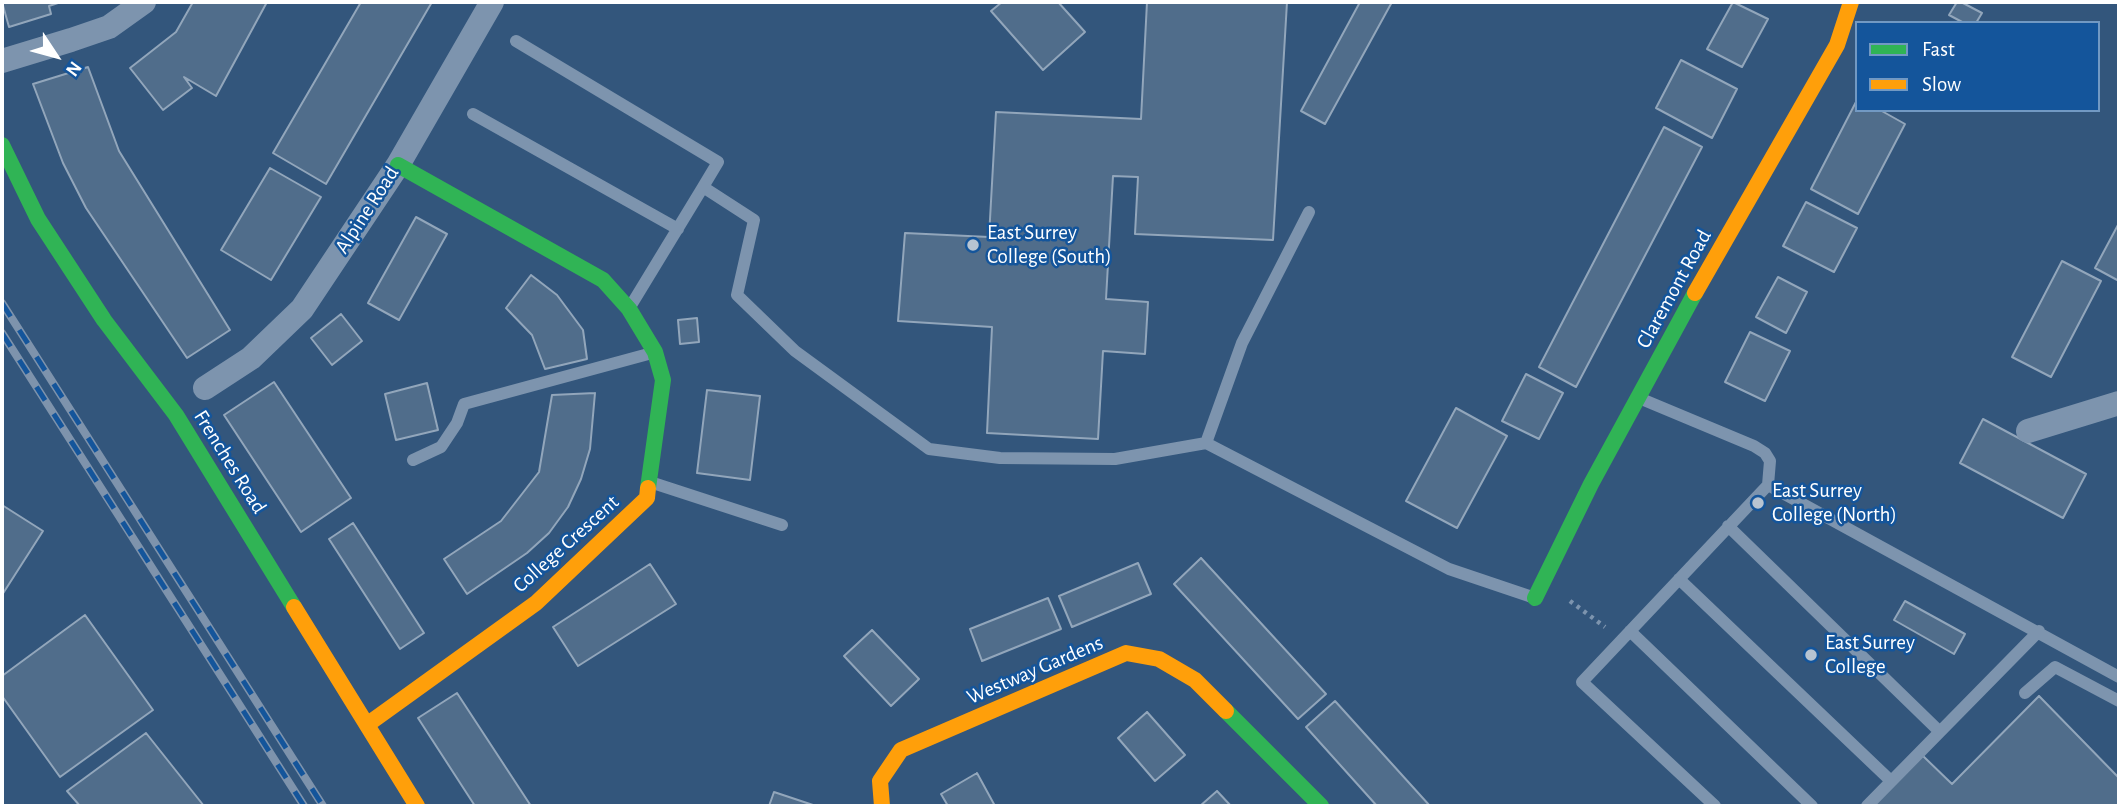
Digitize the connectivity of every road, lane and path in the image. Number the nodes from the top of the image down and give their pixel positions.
1 (144, 2) edge
2 (492, 2) edge
3 (1851, 2) edge
4 (516, 41) dead end
5 (2, 61) edge
6 (472, 114) dead end
7 (2, 145) edge
8 (398, 165) junction
9 (703, 187) junction
10 (1309, 212) dead end
11 (678, 229) junction
12 (629, 309) junction
13 (655, 352) junction
14 (205, 388) dead end
15 (1639, 398) junction
16 (2119, 403) edge
17 (2028, 431) dead end
18 (1206, 443) junction
19 (413, 460) dead end
20 (650, 482) junction
21 (1768, 485) junction
22 (782, 525) dead end
23 (1728, 526) junction
24 (1679, 579) junction
25 (1539, 591) junction
26 (2039, 631) junction
27 (1626, 635) junction
28 (2119, 677) edge
29 (2025, 693) dead end
30 (2119, 701) edge
31 (368, 724) junction
32 (1939, 731) junction
33 (1891, 781) junction
34 (417, 806) edge
35 (882, 806) edge
36 (1321, 806) edge
37 (1715, 806) edge
38 (1812, 806) edge
39 (1867, 806) edge

1 - 5 street
2 - 8 street, Alpine Road
3 - 15 street, Claremont Road
4 - 9 lane
6 - 11 lane
7 - 31 street, Frenches Road
8 - 12 street, College Crescent
8 - 14 street, Alpine Road
9 - 11 lane
9 - 18 lane
10 - 18 lane
11 - 12 lane
12 - 13 street, College Crescent
13 - 19 lane
13 - 20 street, College Crescent
15 - 21 lane
15 - 25 street, Claremont Road
16 - 17 street
18 - 25 lane
20 - 22 lane
20 - 31 street, College Crescent
21 - 23 lane
21 - 26 lane
23 - 24 lane
23 - 32 lane
24 - 27 lane
24 - 33 lane
25 - 27 path
26 - 28 lane
26 - 32 lane
27 - 37 lane
27 - 38 lane
29 - 30 lane
31 - 34 street, Frenches Road
32 - 33 lane
33 - 39 lane
35 - 36 street, Westway Gardens

